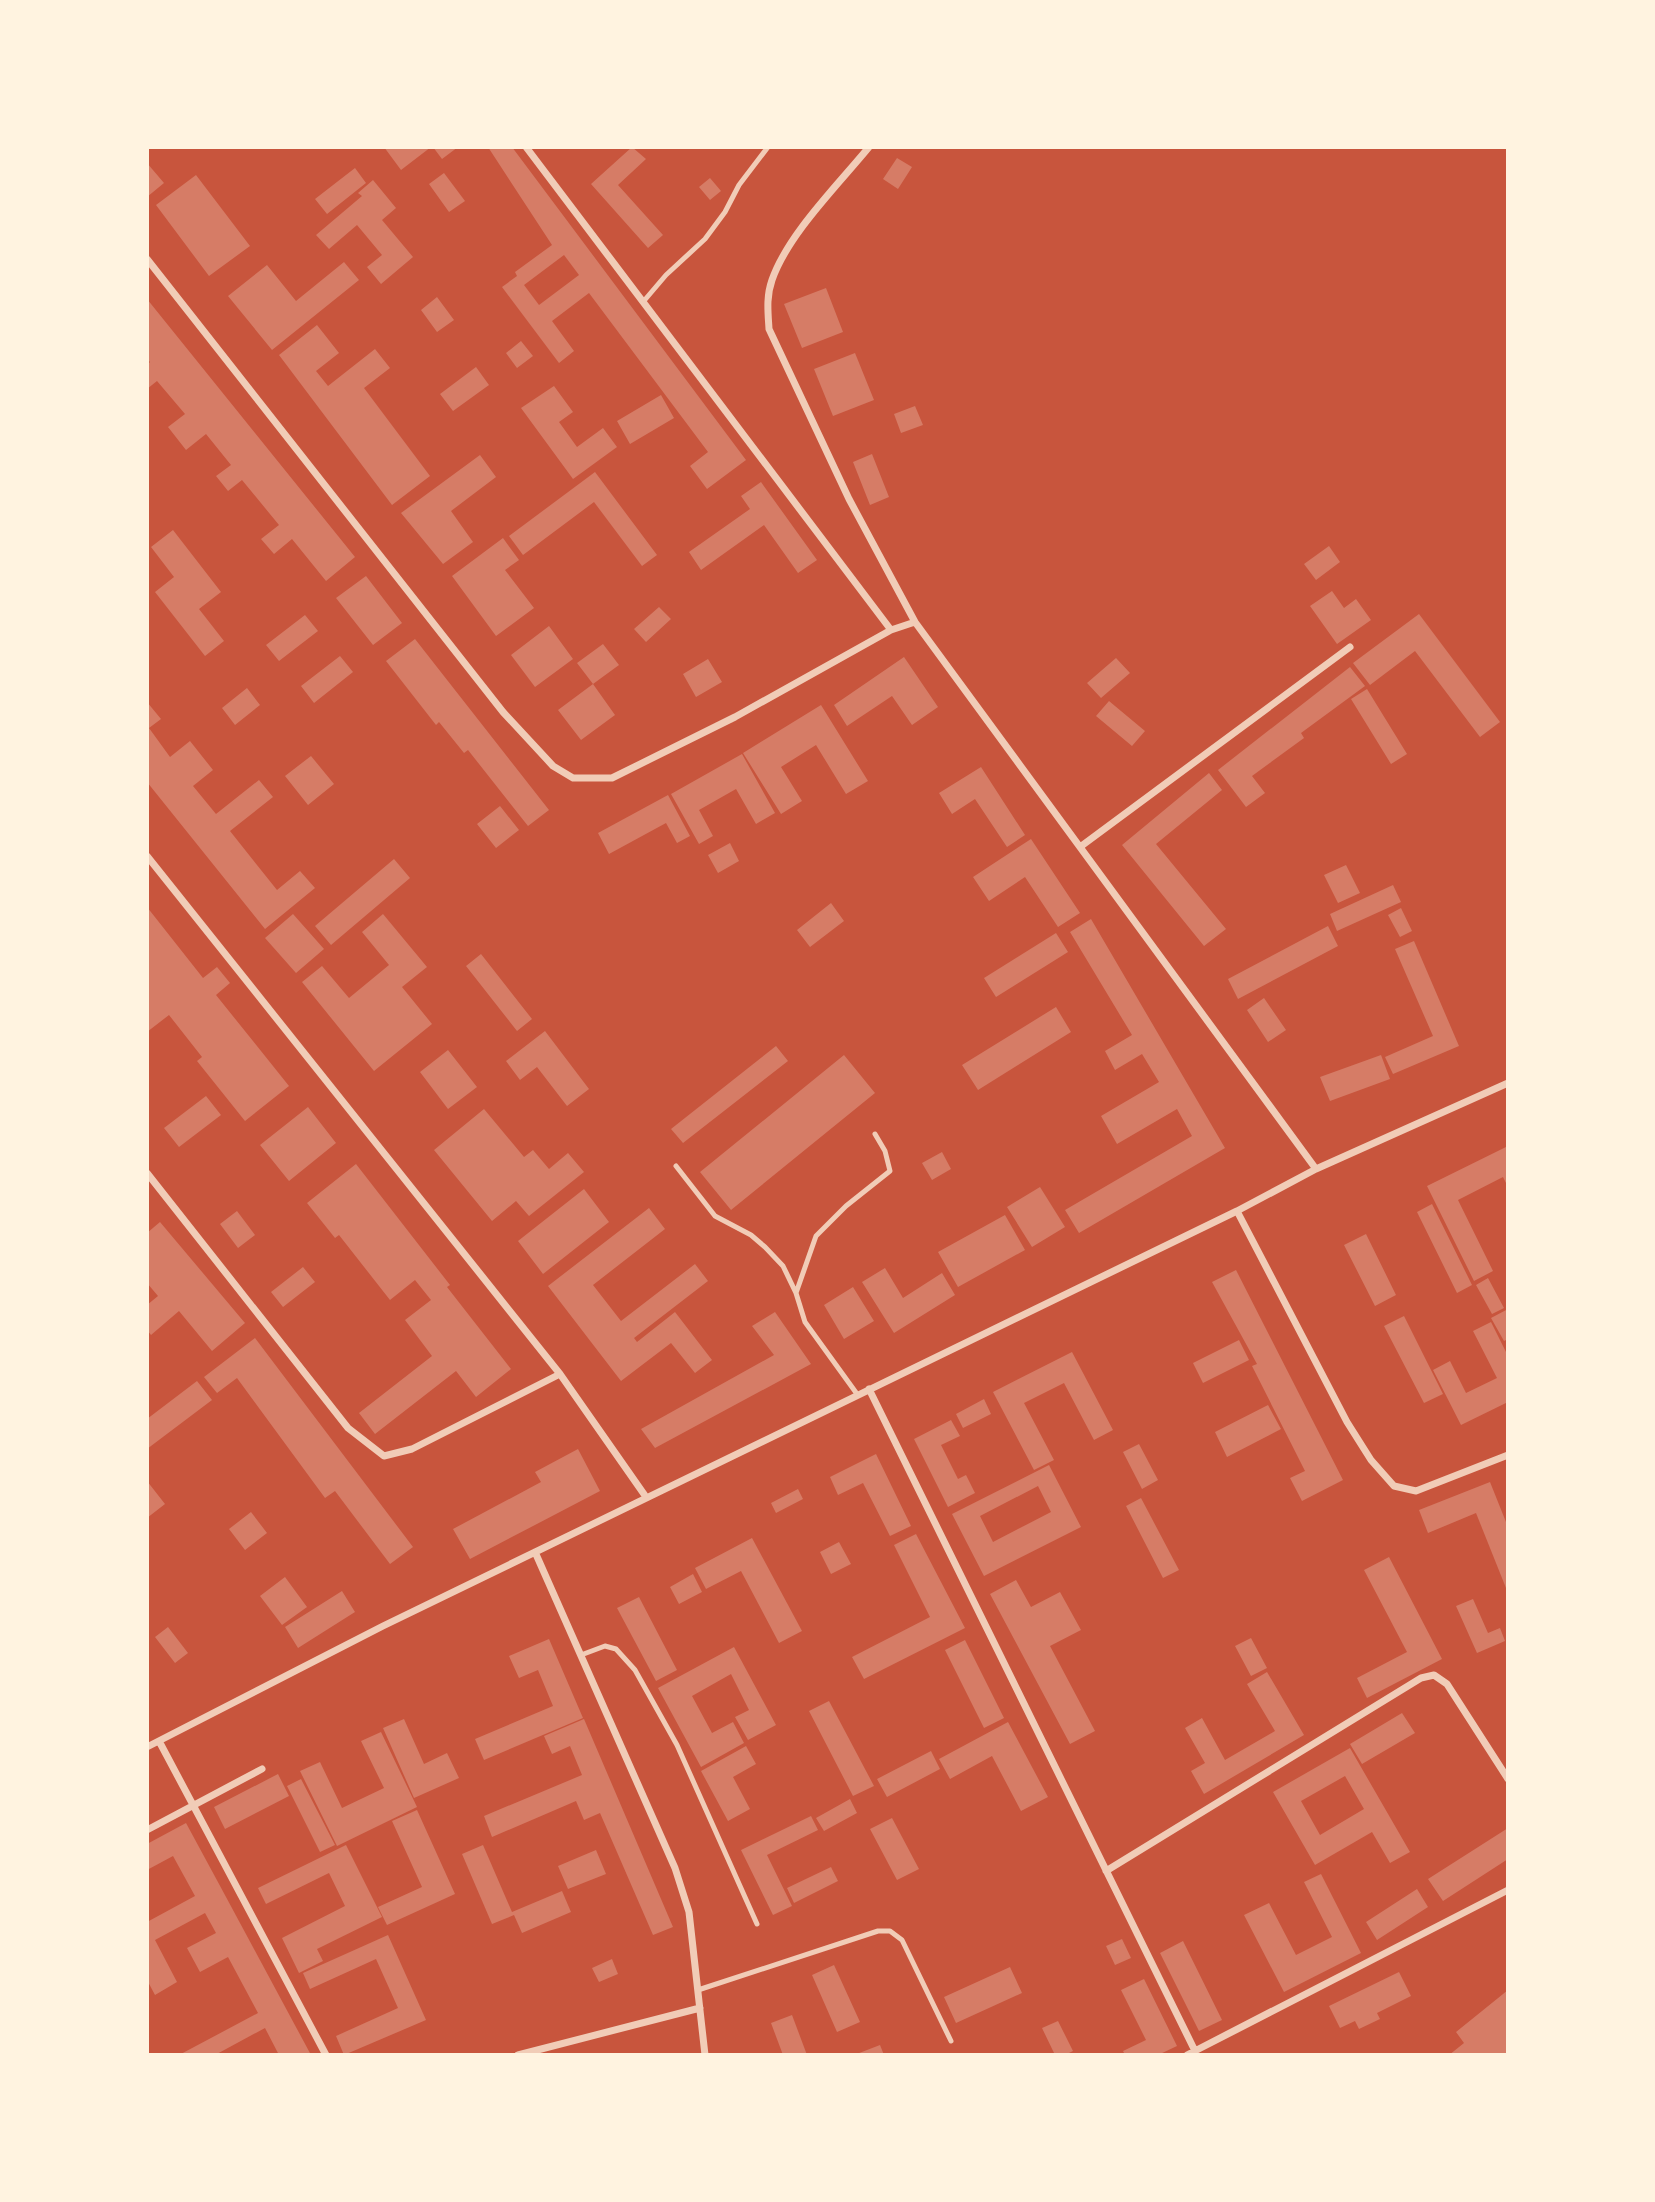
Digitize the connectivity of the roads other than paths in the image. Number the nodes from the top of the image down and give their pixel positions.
1 (526, 147) edge
2 (768, 147) edge
3 (869, 147) edge
4 (147, 260) edge
5 (643, 302) junction
6 (915, 622) junction
7 (891, 630) junction
8 (1350, 647) dead end
9 (1080, 847) junction
10 (147, 856) edge
11 (1508, 1083) edge
12 (875, 1134) dead end
13 (676, 1166) dead end
14 (1316, 1169) junction
15 (147, 1173) edge
16 (1237, 1211) junction
17 (796, 1293) junction
18 (560, 1374) junction
19 (869, 1389) junction
20 (857, 1394) junction
21 (1508, 1455) edge
22 (646, 1497) junction
23 (535, 1552) junction
24 (581, 1655) junction
25 (159, 1741) junction
26 (147, 1747) edge
27 (262, 1769) dead end
28 (1508, 1779) edge
29 (192, 1808) junction
30 (147, 1830) edge
31 (1106, 1871) junction
32 (1508, 1890) edge
33 (757, 1924) dead end
34 (698, 1990) junction
35 (700, 2008) junction
36 (951, 2042) dead end
37 (1193, 2054) edge
38 (326, 2055) edge
39 (518, 2055) edge
40 (705, 2055) edge

1 - 5 street
2 - 5 lane
3 - 6 street
4 - 7 street
5 - 7 street
6 - 7 street
6 - 9 street
8 - 9 street
9 - 14 street
10 - 18 street
11 - 14 street
12 - 17 lane
13 - 17 lane
14 - 16 street
15 - 18 street
16 - 19 street
16 - 21 street
17 - 20 lane
18 - 22 street
19 - 20 street
19 - 31 street
20 - 22 street
22 - 23 street
23 - 24 street
23 - 25 street
24 - 33 lane
24 - 34 street
25 - 26 street
25 - 29 street
27 - 29 street
28 - 31 street
29 - 30 street
29 - 38 street
31 - 37 street
32 - 37 street
34 - 35 street
34 - 36 lane
35 - 39 street
35 - 40 street

